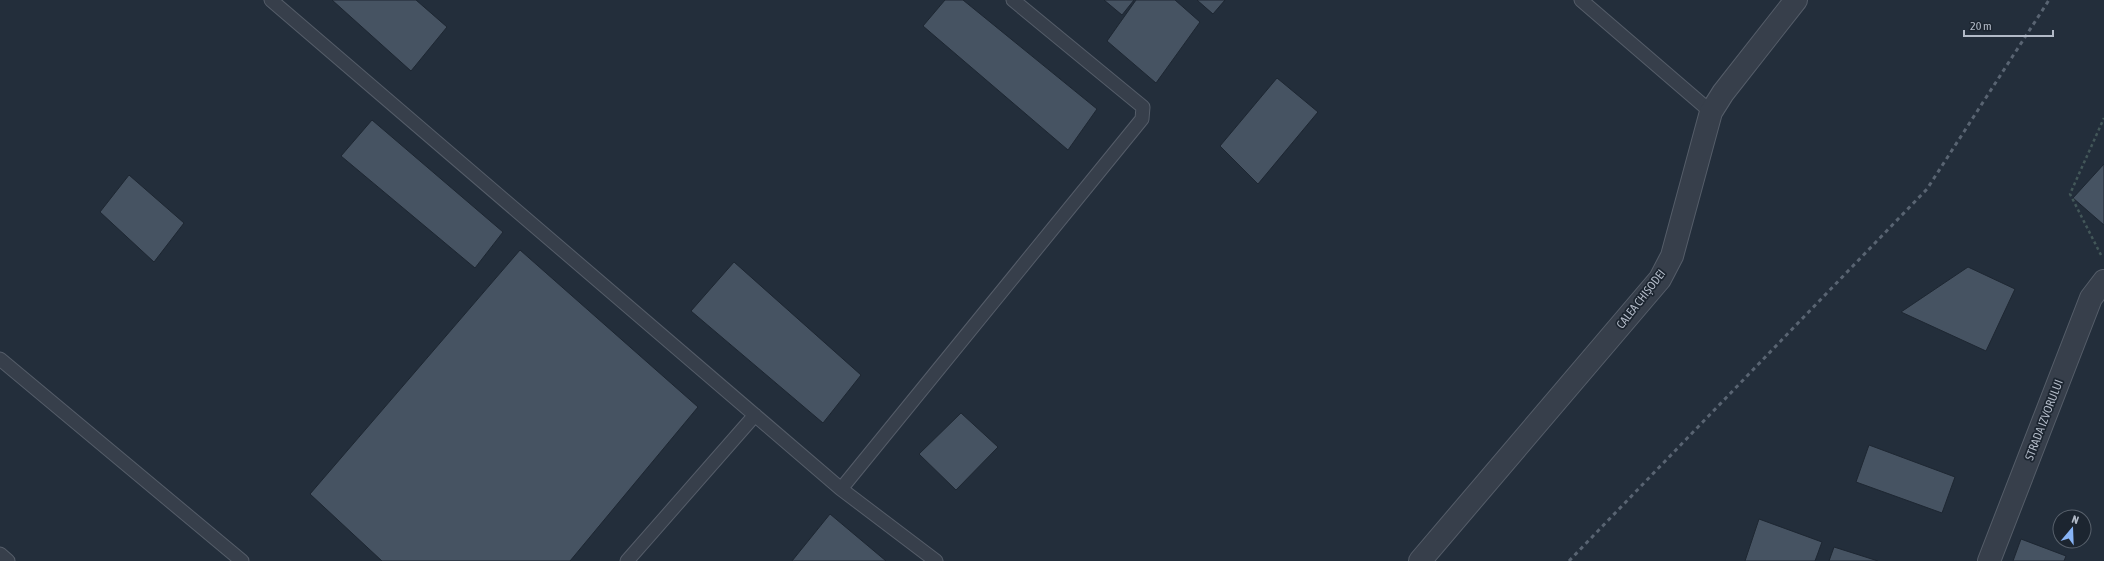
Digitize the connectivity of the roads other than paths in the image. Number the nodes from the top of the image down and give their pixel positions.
1 (271, 0) edge
2 (1013, 0) edge
3 (1581, 0) edge
4 (1796, 0) edge
5 (1711, 112) junction
6 (2104, 281) edge
7 (0, 360) edge
8 (755, 415) junction
9 (841, 489) junction
10 (0, 554) edge
11 (8, 561) edge
12 (242, 561) edge
13 (627, 561) edge
14 (936, 561) edge
15 (1420, 561) edge
16 (1989, 561) edge

1 - 8 lane
2 - 9 lane
3 - 5 lane
4 - 5 street, CALEA CHIȘODEI
5 - 15 street, CALEA CHIȘODEI
6 - 16 street, STRADA IZVORULUI
7 - 12 lane
8 - 9 lane
8 - 13 lane
9 - 14 lane
10 - 11 lane

